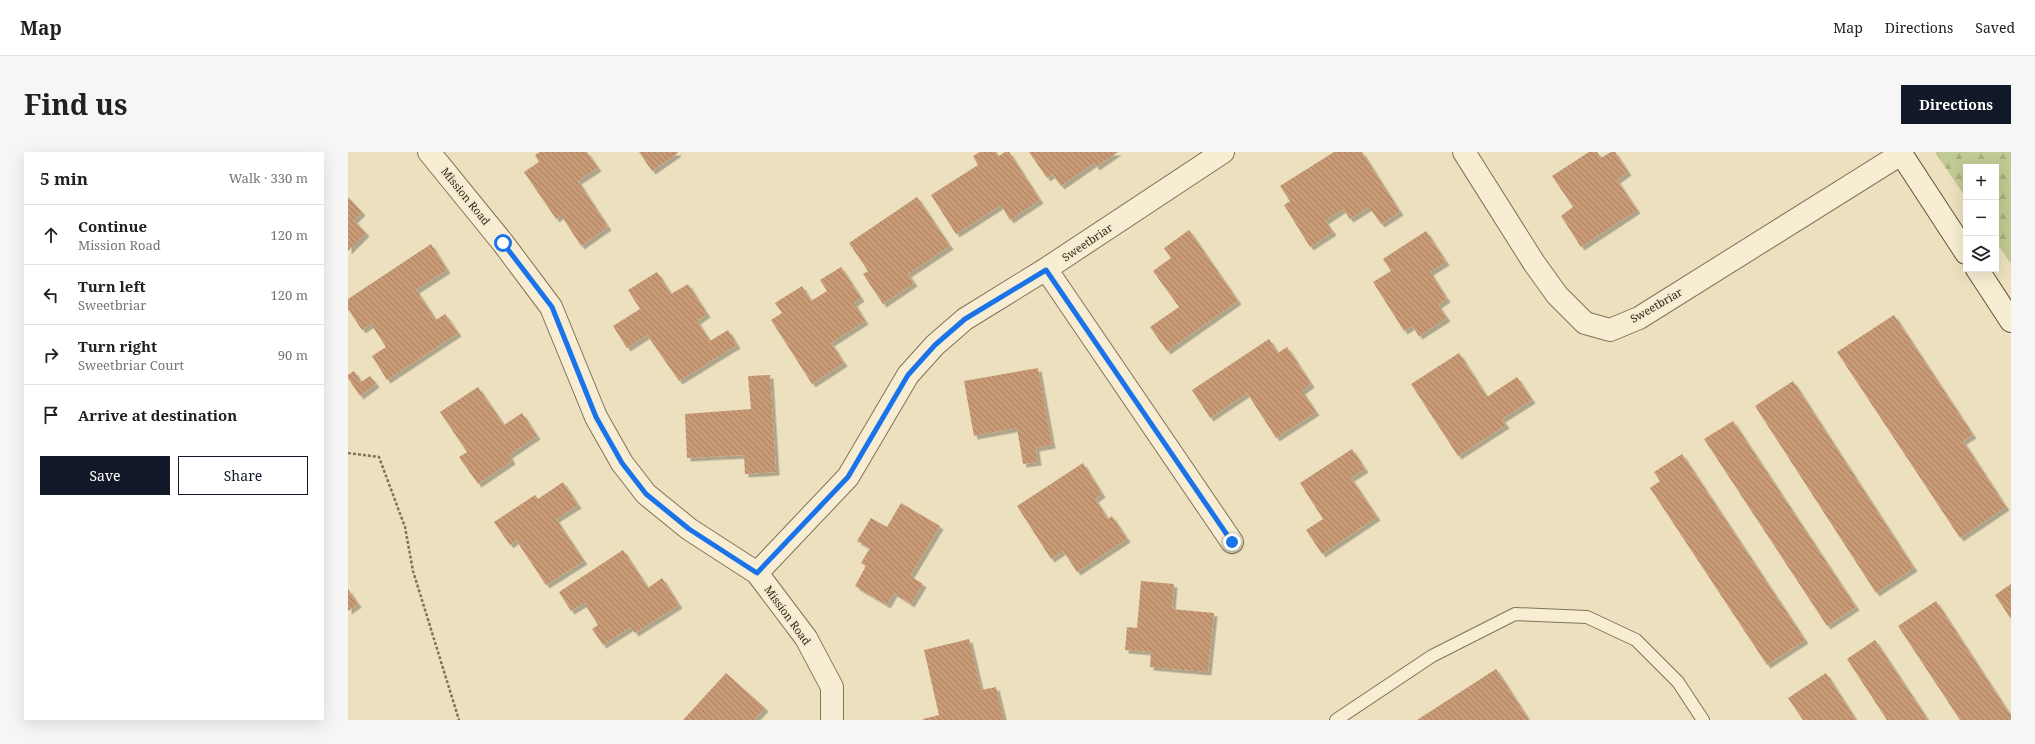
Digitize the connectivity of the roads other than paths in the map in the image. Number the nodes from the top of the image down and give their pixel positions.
1 (1223, 152) edge
2 (1464, 152) edge
3 (434, 153) edge
4 (1900, 153) edge
5 (1963, 248) edge
6 (1046, 270) junction
7 (1979, 272) edge
8 (2011, 321) edge
9 (1232, 542) dead end
10 (757, 573) junction
11 (832, 720) edge
12 (1336, 720) edge
13 (1703, 720) edge

1 - 6 street, Sweetbriar
2 - 4 street, Sweetbriar
3 - 10 street, Mission Road
4 - 5 street
6 - 9 street
6 - 10 street, Sweetbriar
7 - 8 street
10 - 11 street, Mission Road
12 - 13 lane

